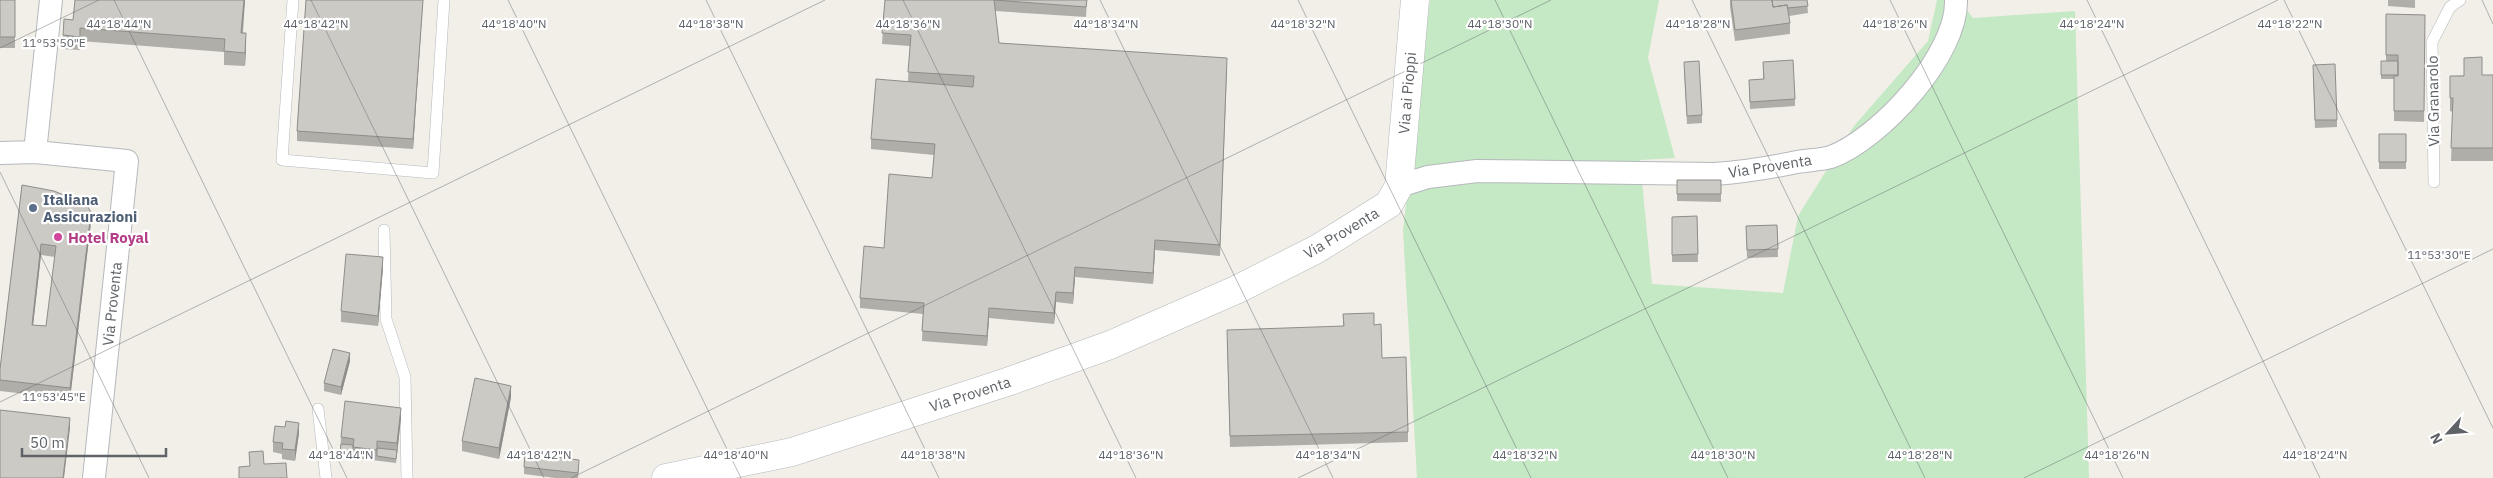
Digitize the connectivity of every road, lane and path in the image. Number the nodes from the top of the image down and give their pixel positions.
1 (51, 0) edge
2 (293, 0) edge
3 (444, 0) edge
4 (1415, 0) edge
5 (1956, 0) edge
6 (2460, 0) edge
7 (35, 152) junction
8 (0, 153) edge
9 (2434, 182) dead end
10 (1399, 186) junction
11 (384, 230) dead end
12 (318, 409) dead end
13 (94, 478) edge
14 (326, 478) edge
15 (407, 478) edge
16 (666, 478) edge

1 - 7 street
2 - 3 lane
4 - 10 street, Via ai Pioppi
5 - 10 street, Via Proventa
6 - 9 lane, Via Granarolo
7 - 8 street, Via Proventa
7 - 13 street, Via Proventa
10 - 16 street, Via Proventa
11 - 15 lane
12 - 14 lane

